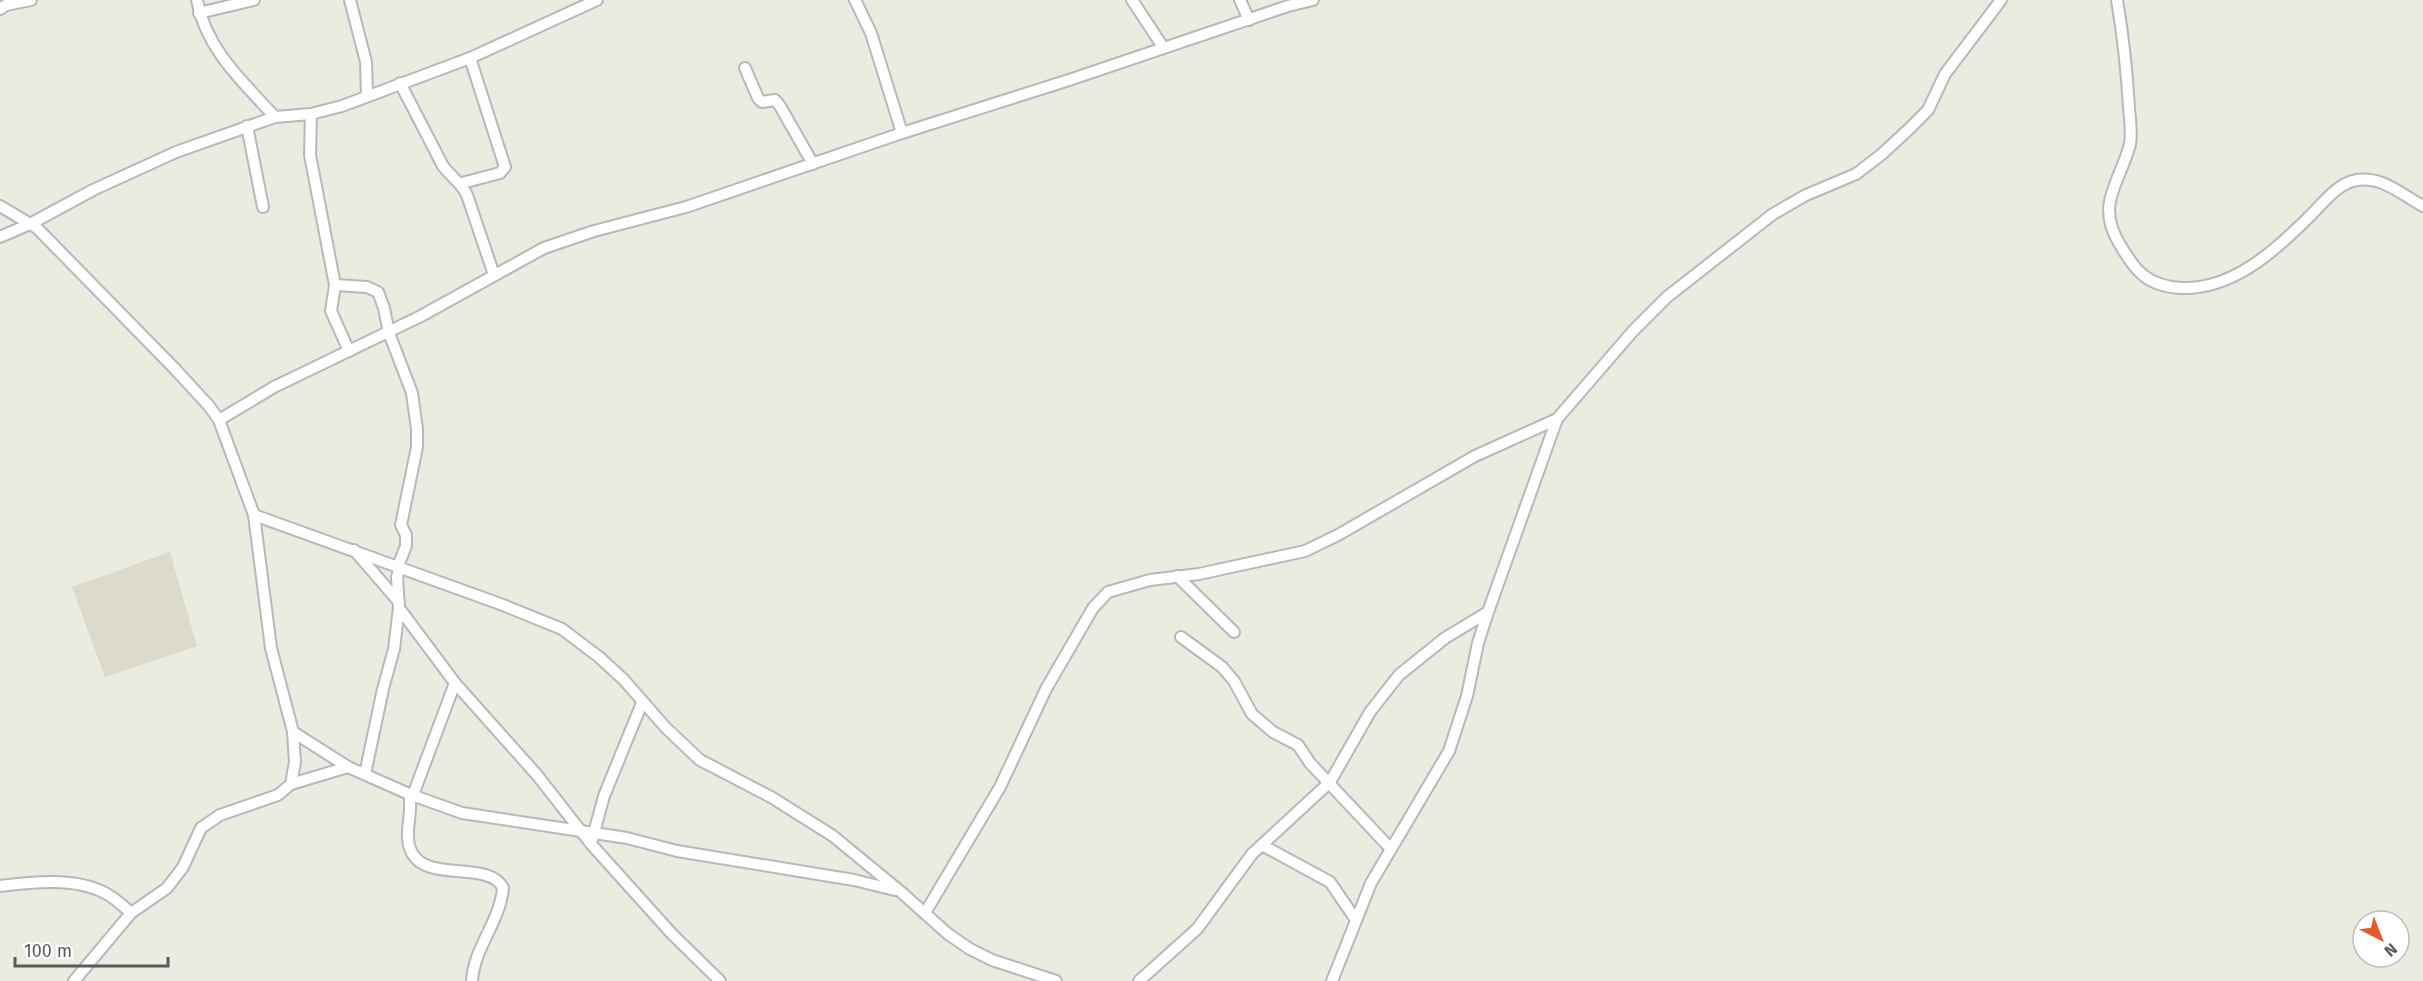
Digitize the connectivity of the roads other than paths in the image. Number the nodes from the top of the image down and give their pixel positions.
1 (31, 0) edge
2 (197, 0) edge
3 (254, 0) edge
4 (350, 0) edge
5 (597, 0) edge
6 (855, 0) edge
7 (1132, 0) edge
8 (1240, 0) edge
9 (1313, 0) edge
10 (2001, 0) edge
11 (2117, 0) edge
12 (582, 3) edge
13 (1293, 3) edge
14 (0, 9) edge
15 (199, 13) junction
16 (1248, 20) junction
17 (1163, 47) junction
18 (470, 58) junction
19 (744, 68) dead end
20 (400, 83) junction
21 (367, 95) junction
22 (311, 114) junction
23 (275, 117) junction
24 (247, 126) junction
25 (902, 133) junction
26 (813, 164) junction
27 (462, 183) junction
28 (0, 206) edge
29 (2423, 206) edge
30 (263, 207) dead end
31 (32, 223) junction
32 (0, 237) edge
33 (494, 275) junction
34 (335, 285) junction
35 (389, 333) junction
36 (349, 351) junction
37 (1557, 419) junction
38 (219, 420) junction
39 (254, 515) junction
40 (354, 550) junction
41 (399, 567) junction
42 (1177, 576) junction
43 (399, 605) junction
44 (1488, 612) junction
45 (1234, 632) dead end
46 (1181, 637) dead end
47 (455, 683) junction
48 (642, 703) junction
49 (293, 732) junction
50 (348, 767) junction
51 (365, 774) junction
52 (1330, 782) junction
53 (291, 784) junction
54 (411, 794) junction
55 (582, 832) junction
56 (592, 839) junction
57 (1262, 845) junction
58 (1391, 849) junction
59 (0, 886) edge
60 (901, 892) junction
61 (131, 913) junction
62 (925, 913) junction
63 (1356, 920) junction
64 (74, 981) edge
65 (472, 981) edge
66 (720, 981) edge
67 (1056, 981) edge
68 (1139, 981) edge
69 (1332, 981) edge

1 - 14 street
2 - 15 street
3 - 15 street
4 - 21 street
5 - 12 street
6 - 25 street
7 - 17 street
8 - 16 street
9 - 13 street
10 - 37 street
11 - 29 street
12 - 18 street
13 - 16 street
15 - 23 street
16 - 17 street
17 - 25 street
18 - 20 street
18 - 27 street
19 - 26 street
20 - 21 street
20 - 27 street
21 - 22 street
22 - 23 street
22 - 34 street
23 - 24 street
24 - 30 street
24 - 31 street
25 - 26 street
26 - 33 street
27 - 33 street
28 - 31 street
31 - 32 street
31 - 38 street
33 - 35 street
34 - 35 street
34 - 36 street
35 - 36 street
35 - 41 street
36 - 38 street
37 - 42 street
37 - 44 street
38 - 39 street
39 - 40 street
39 - 49 street
40 - 41 street
40 - 43 street
41 - 43 street
41 - 48 street
42 - 45 street
42 - 62 street
43 - 47 street
43 - 51 street
44 - 52 street
44 - 58 street
46 - 52 street
47 - 54 street
47 - 55 street
48 - 56 street
48 - 60 street
49 - 50 street
49 - 53 street
50 - 51 street
50 - 53 street
51 - 54 street
52 - 57 street
52 - 58 street
53 - 61 street
54 - 55 street
54 - 65 street
55 - 56 street
56 - 60 street
56 - 66 street
57 - 63 street
57 - 68 street
58 - 63 street
59 - 61 street
60 - 62 street
61 - 64 street
62 - 67 street
63 - 69 street

